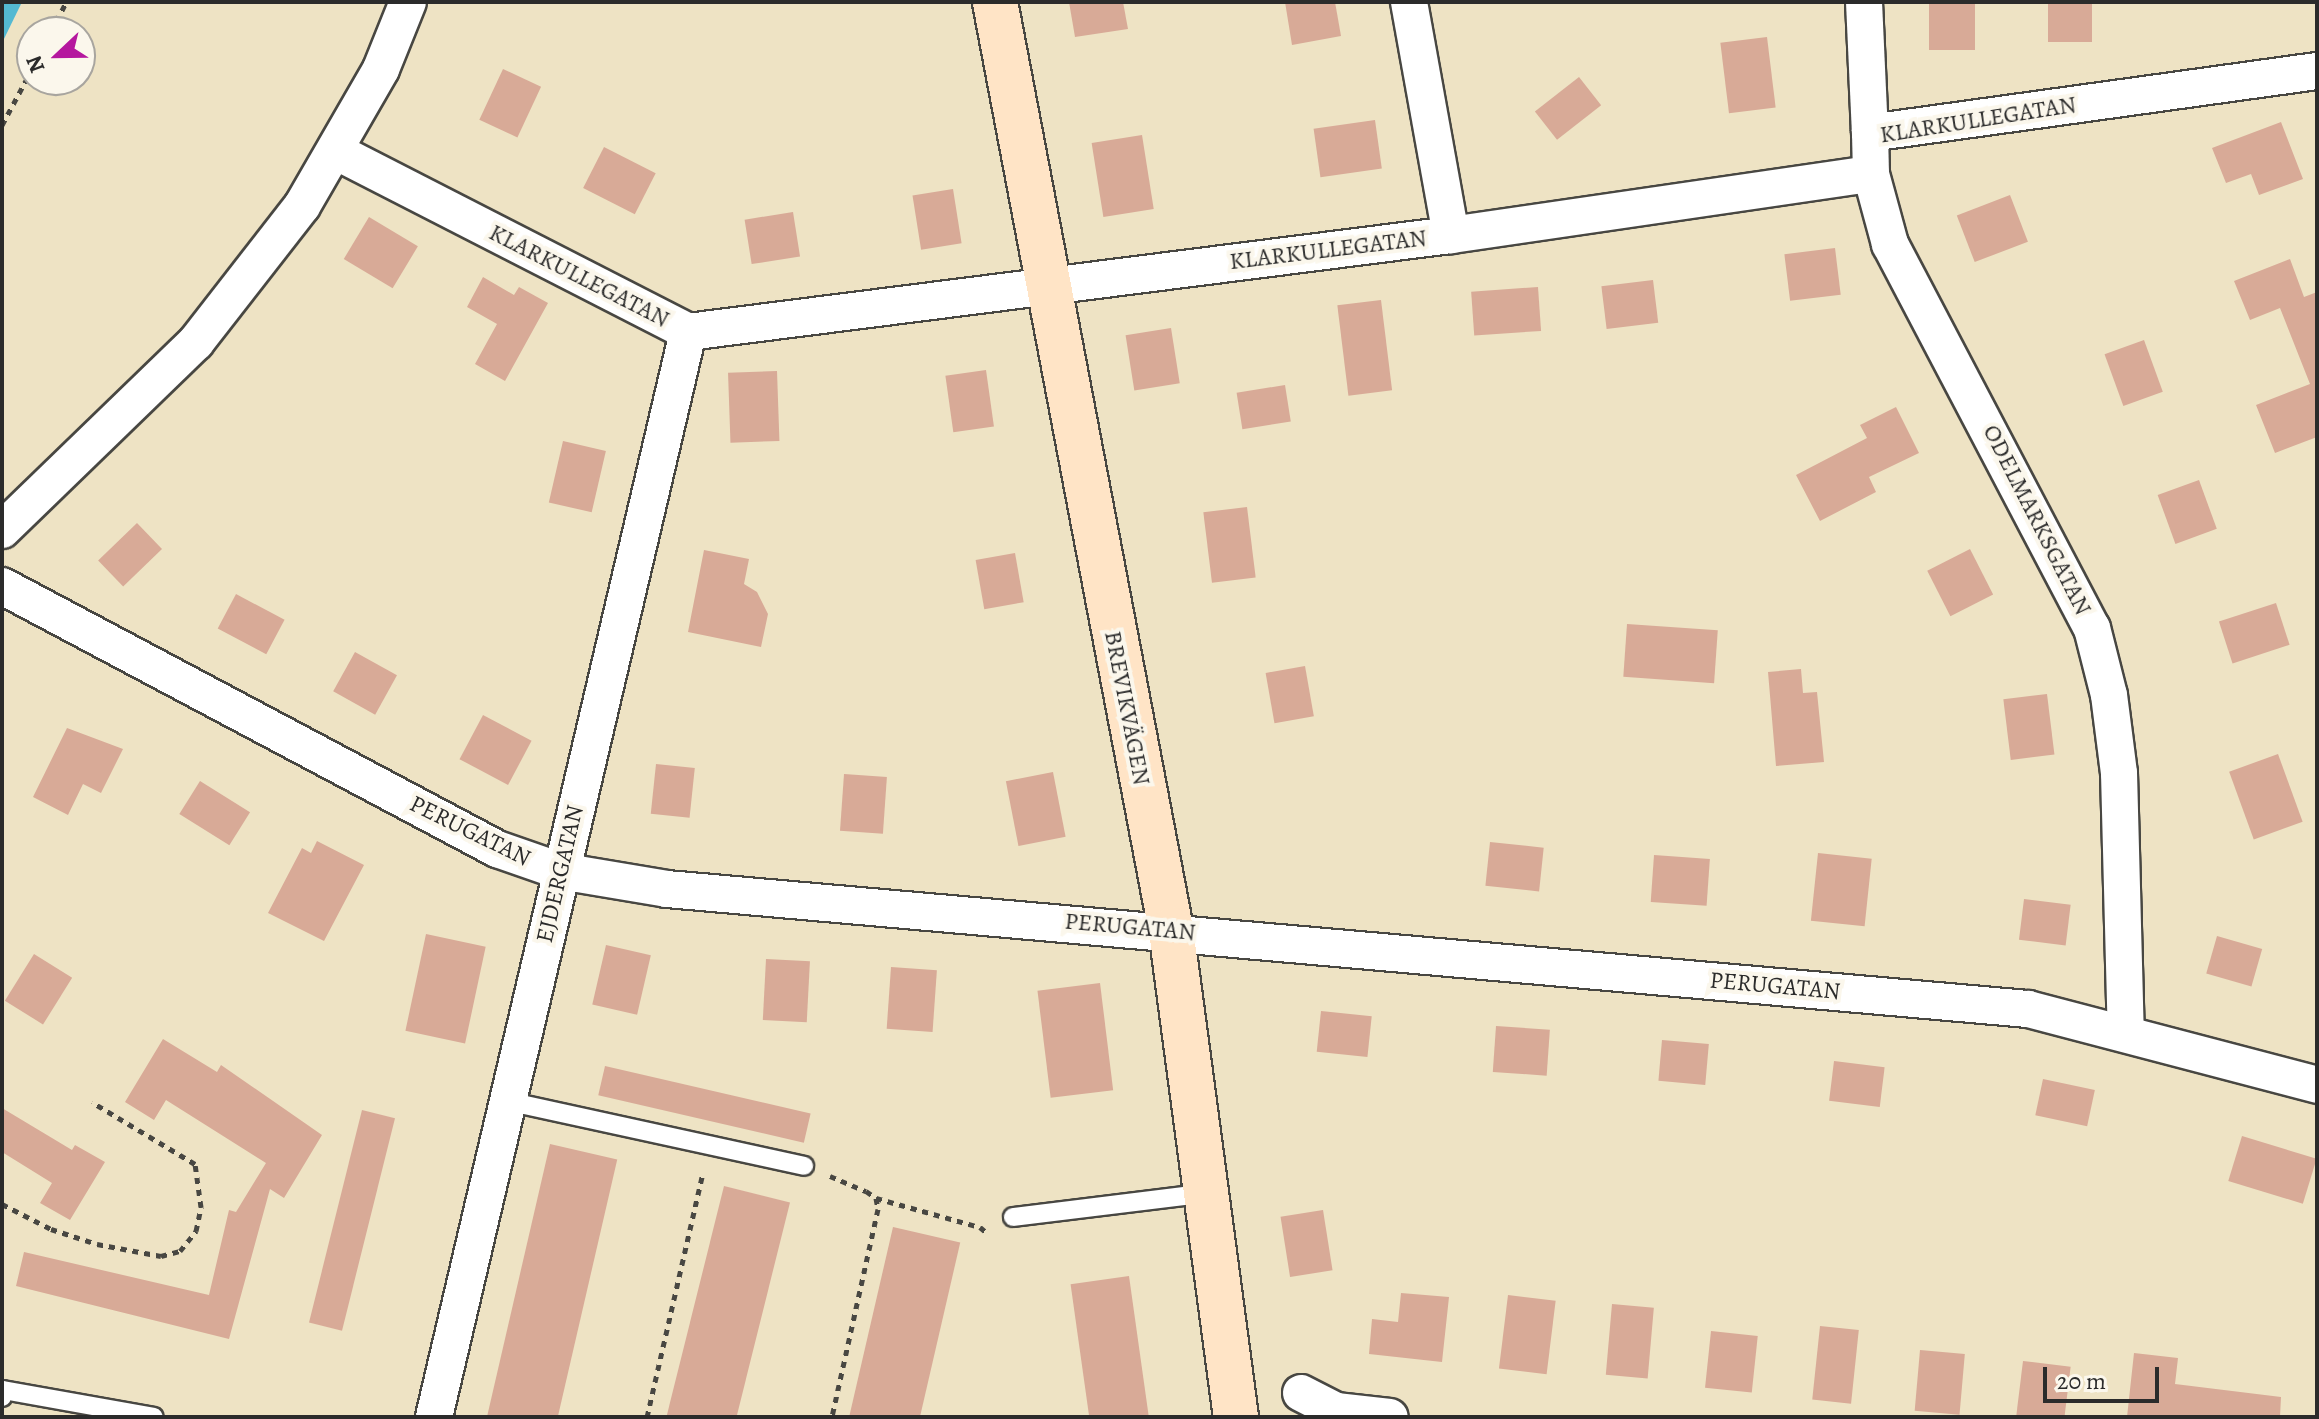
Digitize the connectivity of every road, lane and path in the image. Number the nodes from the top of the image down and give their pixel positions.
1 (408, 2) edge
2 (995, 2) edge
3 (1409, 2) edge
4 (1864, 2) edge
5 (2317, 71) edge
6 (18, 96) edge
7 (2, 125) edge
8 (1870, 133) junction
9 (337, 152) junction
10 (1871, 174) junction
11 (1451, 235) junction
12 (1045, 286) junction
13 (688, 332) junction
14 (2, 530) edge
15 (2, 586) edge
16 (560, 871) junction
17 (1171, 930) junction
18 (2126, 1033) junction
19 (2317, 1085) edge
20 (507, 1101) junction
21 (92, 1102) dead end
22 (710, 1145) junction
23 (804, 1166) joint
24 (1208, 1193) junction
25 (876, 1198) junction
26 (2, 1204) edge
27 (1013, 1217) joint
28 (1301, 1393) dead end
29 (2, 1397) edge
30 (154, 1417) edge
31 (434, 1417) edge
32 (647, 1417) edge
33 (832, 1417) edge
34 (1236, 1417) edge
35 (1390, 1417) edge

1 - 9 street
2 - 12 street, BREVIKVÄGEN
3 - 11 street
4 - 8 street
5 - 8 street, KLARKULLEGATAN
6 - 7 path
8 - 10 street, KLARKULLEGATAN
9 - 13 street, KLARKULLEGATAN
9 - 14 street
10 - 11 street, KLARKULLEGATAN
10 - 18 street, ODELMARKSGATAN
11 - 12 street, KLARKULLEGATAN
12 - 13 street, KLARKULLEGATAN
12 - 17 street, BREVIKVÄGEN
13 - 16 street, EJDERGATAN
15 - 16 street, PERUGATAN
16 - 17 street, PERUGATAN
16 - 20 street, EJDERGATAN
17 - 18 street, PERUGATAN
17 - 24 street, BREVIKVÄGEN
18 - 19 street, PERUGATAN
20 - 22 lane
20 - 31 street, EJDERGATAN
21 - 26 path
22 - 23 lane
22 - 32 path
23 - 25 path
24 - 27 lane
24 - 34 street, BREVIKVÄGEN
25 - 27 path
25 - 33 path
28 - 35 street
29 - 30 lane

